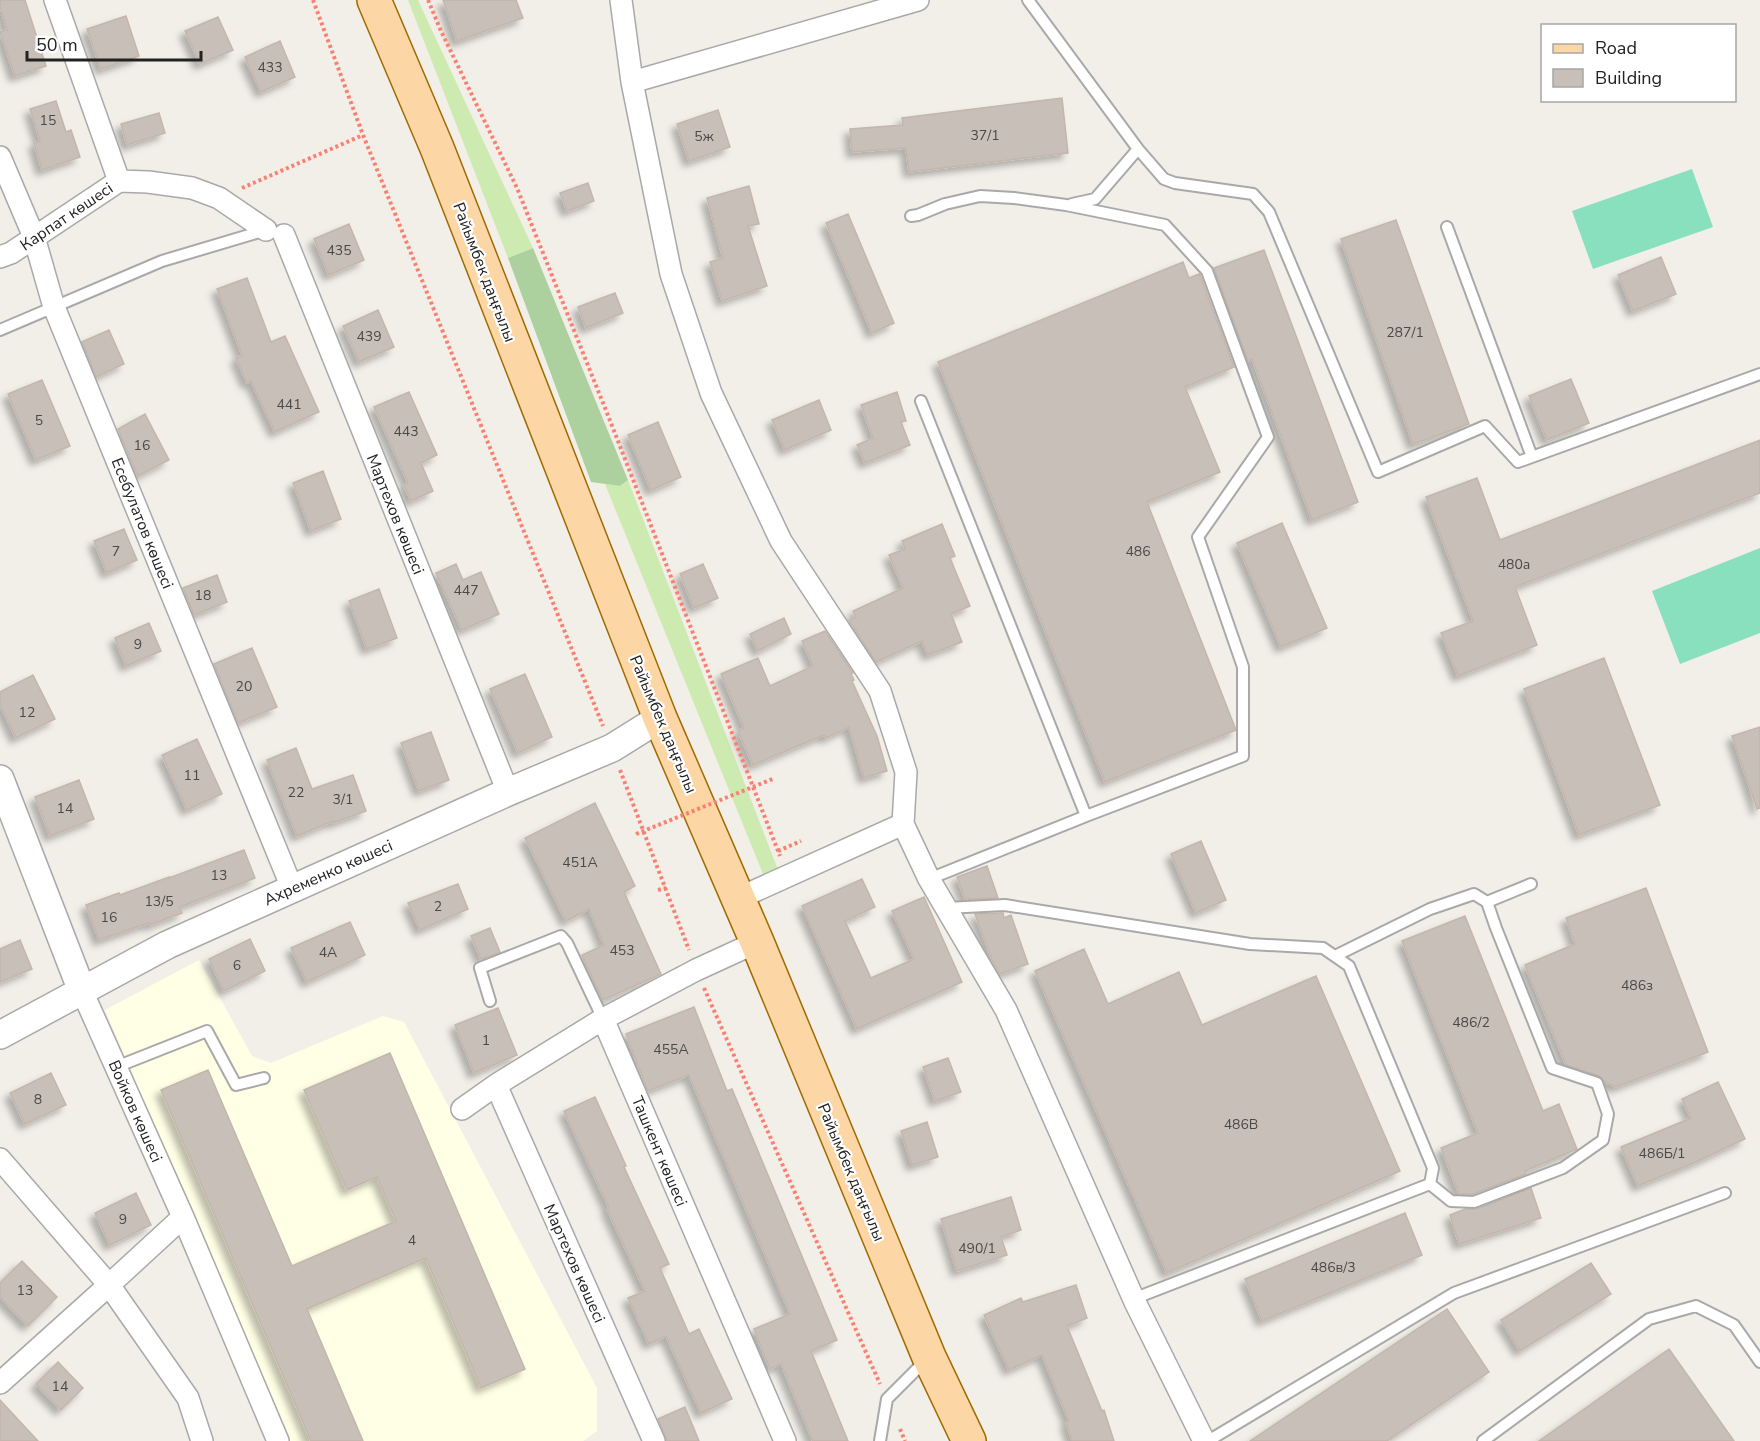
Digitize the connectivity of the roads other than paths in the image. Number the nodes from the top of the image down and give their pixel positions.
1 (55, 0) edge
2 (374, 0) edge
3 (621, 0) edge
4 (918, 0) edge
5 (1028, 0) edge
6 (632, 81) junction
7 (1138, 149) junction
8 (0, 157) edge
9 (119, 181) junction
10 (1066, 205) junction
11 (911, 216) dead end
12 (1447, 227) dead end
13 (275, 232) junction
14 (33, 237) junction
15 (0, 257) edge
16 (54, 307) junction
17 (0, 330) edge
18 (1760, 374) edge
19 (921, 401) dead end
20 (1532, 457) junction
21 (660, 718) junction
22 (0, 779) edge
23 (508, 792) junction
24 (1086, 816) junction
25 (903, 824) junction
26 (929, 879) junction
27 (1531, 884) dead end
28 (291, 888) junction
29 (739, 898) junction
30 (1487, 902) junction
31 (946, 908) junction
32 (757, 942) junction
33 (1335, 956) junction
34 (82, 991) junction
35 (490, 1001) dead end
36 (603, 1019) junction
37 (0, 1035) edge
38 (116, 1067) junction
39 (264, 1078) dead end
40 (496, 1085) junction
41 (462, 1109) dead end
42 (0, 1159) edge
43 (1430, 1184) junction
44 (1725, 1193) dead end
45 (183, 1217) junction
46 (109, 1285) junction
47 (1133, 1299) junction
48 (929, 1357) junction
49 (1760, 1362) edge
50 (0, 1383) edge
51 (202, 1441) edge
52 (278, 1441) edge
53 (654, 1441) edge
54 (785, 1441) edge
55 (880, 1441) edge
56 (969, 1441) edge
57 (1206, 1441) edge
58 (1483, 1441) edge

1 - 9 street
2 - 21 main road, Райымбек даңғылы
3 - 6 street
4 - 6 street
5 - 7 lane
6 - 25 street
7 - 10 lane
7 - 20 lane
8 - 14 street, Есебулатов көшесі
9 - 13 street, Карпат көшесі
9 - 14 street, Карпат көшесі
10 - 11 lane
10 - 24 lane
12 - 20 lane
13 - 16 lane
13 - 23 street, Мартехов көшесі
14 - 15 street, Карпат көшесі
14 - 16 street, Есебулатов көшесі
16 - 17 lane
16 - 28 street, Есебулатов көшесі
18 - 20 lane
19 - 24 lane
21 - 23 street, Ахременко көшесі
21 - 29 main road, Райымбек даңғылы
22 - 34 street, Войков көшесі
23 - 28 street, Ахременко көшесі
24 - 26 lane
25 - 26 street
25 - 29 street
26 - 31 street
27 - 30 lane
28 - 34 street, Ахременко көшесі
29 - 32 main road, Райымбек даңғылы
30 - 33 lane
30 - 43 lane
31 - 33 lane
31 - 47 street
32 - 36 street
32 - 48 main road, Райымбек даңғылы
33 - 43 lane
34 - 37 street, Ахременко көшесі
34 - 38 street, Войков көшесі
35 - 36 lane
36 - 40 street
36 - 54 street, Ташкент көшесі
38 - 39 lane
38 - 45 street, Войков көшесі
40 - 41 street
40 - 53 street, Мартехов көшесі
42 - 46 street
43 - 47 lane
44 - 57 lane
45 - 46 street
45 - 52 street, Войков көшесі
46 - 50 street
46 - 51 street
47 - 57 street
48 - 55 lane
48 - 56 main road, Райымбек даңғылы
49 - 58 lane

